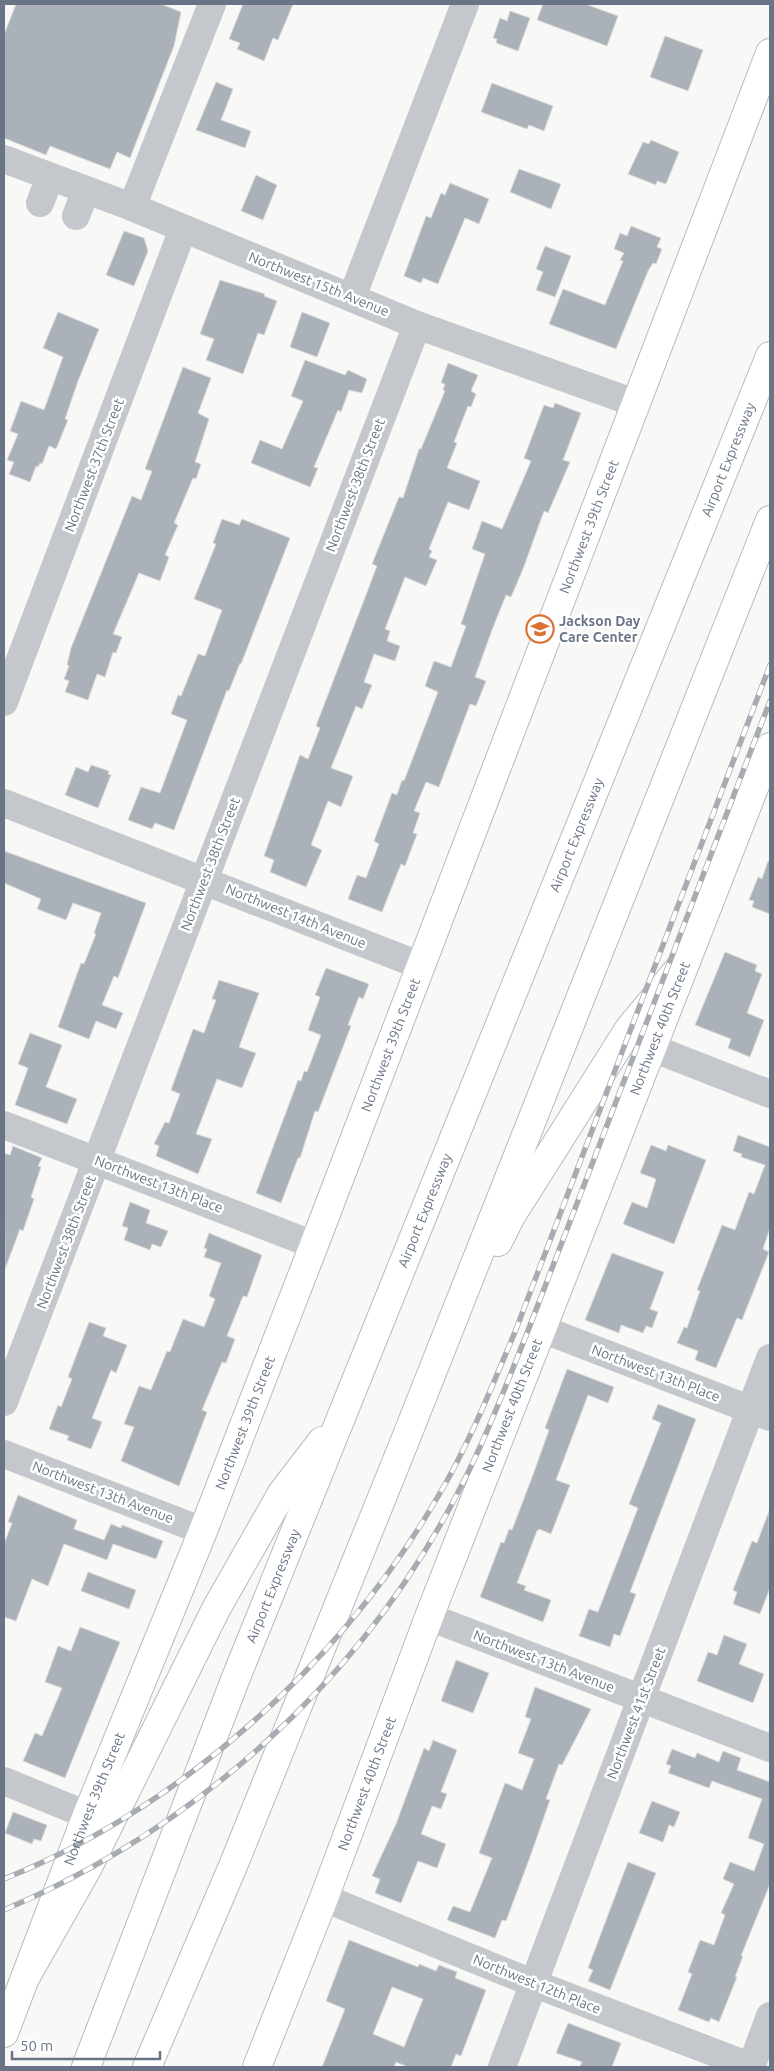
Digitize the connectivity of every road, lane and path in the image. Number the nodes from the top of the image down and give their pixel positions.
1 (212, 4) edge
2 (465, 4) edge
3 (770, 53) edge
4 (4, 159) edge
5 (50, 176) junction
6 (86, 190) junction
7 (40, 203) dead end
8 (132, 207) junction
9 (76, 216) dead end
10 (183, 229) junction
11 (352, 297) junction
12 (416, 325) junction
13 (770, 356) edge
14 (635, 403) junction
15 (770, 520) edge
16 (4, 702) edge
17 (770, 747) edge
18 (4, 803) edge
19 (204, 880) junction
20 (687, 960) junction
21 (419, 965) junction
22 (652, 1048) junction
23 (770, 1094) edge
24 (4, 1125) edge
25 (97, 1160) junction
26 (314, 1246) junction
27 (542, 1329) junction
28 (439, 1354) junction
29 (770, 1358) edge
30 (4, 1402) edge
31 (760, 1413) edge
32 (342, 1416) junction
33 (4, 1454) edge
34 (203, 1531) junction
35 (429, 1617) junction
36 (642, 1698) junction
37 (770, 1748) edge
38 (4, 1781) edge
39 (87, 1815) junction
40 (324, 1898) junction
41 (25, 1978) junction
42 (535, 1984) junction
43 (770, 2016) edge
44 (4, 2033) edge
45 (89, 2061) edge
46 (148, 2067) edge
47 (257, 2067) edge
48 (502, 2067) edge
49 (751, 2067) edge

1 - 8 street
2 - 11 street
3 - 14 main road, Northwest 39th Street
4 - 5 street, Northwest 15th Avenue
5 - 6 street, Northwest 15th Avenue
5 - 7 street
6 - 8 street, Northwest 15th Avenue
6 - 9 street
8 - 10 street, Northwest 15th Avenue
10 - 11 street, Northwest 15th Avenue
10 - 16 street, Northwest 37th Street
11 - 12 street, Northwest 15th Avenue
12 - 14 street, Northwest 15th Avenue
12 - 19 street, Northwest 38th Street
13 - 32 main road, Airport Expressway
14 - 21 main road, Northwest 39th Street
15 - 28 main road
17 - 20 main road, Northwest 40th Street
18 - 19 street, Northwest 14th Avenue
19 - 21 street, Northwest 14th Avenue
19 - 25 street, Northwest 38th Street
20 - 22 main road, Northwest 40th Street
20 - 28 main road
21 - 26 main road, Northwest 39th Street
22 - 23 street
22 - 27 main road, Northwest 40th Street
24 - 25 street, Northwest 13th Place
25 - 26 street, Northwest 13th Place
25 - 30 street, Northwest 38th Street
26 - 34 main road, Northwest 39th Street
27 - 31 street, Northwest 13th Place
27 - 35 main road, Northwest 40th Street
28 - 46 main road
29 - 31 street, Northwest 41st Street
31 - 36 street, Northwest 41st Street
32 - 41 main road
32 - 45 main road, Airport Expressway
33 - 34 street, Northwest 13th Avenue
34 - 39 main road, Northwest 39th Street
35 - 36 street, Northwest 13th Avenue
35 - 40 main road, Northwest 40th Street
36 - 37 street, Northwest 13th Avenue
36 - 42 street, Northwest 41st Street
38 - 39 street
39 - 41 main road, Northwest 39th Street
40 - 42 street, Northwest 12th Place
40 - 47 main road, Northwest 40th Street
41 - 44 main road, Northwest 39th Street
42 - 48 street, Northwest 41st Street
42 - 49 street, Northwest 12th Place
43 - 49 street

